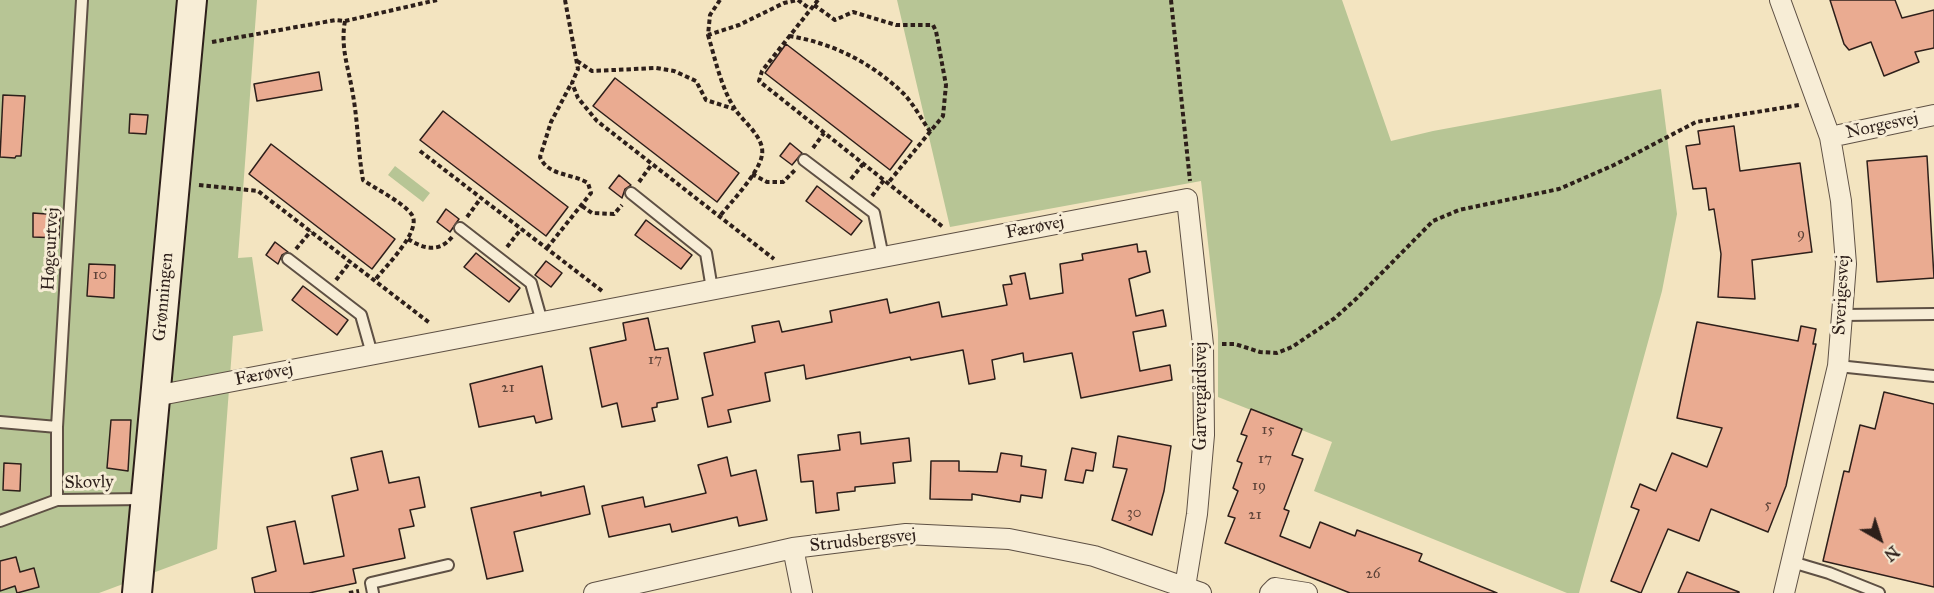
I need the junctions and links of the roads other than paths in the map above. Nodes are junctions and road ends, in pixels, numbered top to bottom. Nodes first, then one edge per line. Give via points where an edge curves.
1 (82, 0) edge
2 (192, 0) edge
3 (1780, 0) edge
4 (1934, 114) edge
5 (1830, 137) junction
6 (804, 160) road end
7 (631, 193) road end
8 (1187, 199) joint
9 (460, 228) dead end
10 (883, 257) junction
11 (288, 259) road end
12 (712, 289) junction
13 (1934, 314) edge
14 (1842, 315) junction
15 (542, 322) junction
16 (372, 354) junction
17 (1838, 366) junction
18 (1934, 376) edge
19 (155, 396) junction
20 (0, 423) edge
21 (57, 427) junction
22 (145, 499) junction
23 (57, 500) junction
24 (0, 521) edge
25 (793, 548) junction
26 (1792, 562) junction
27 (448, 565) dead end
28 (1190, 591) edge
29 (137, 593) edge
30 (373, 593) edge
31 (594, 593) edge
32 (802, 593) edge
33 (1270, 593) edge
34 (1307, 593) edge
35 (1784, 593) edge
36 (1879, 593) edge

1 - 21 lane, Høgeurtvej
2 - 19 main road, Grønningen
3 - 5 street, Sverigesvej
4 - 5 street, Norgesvej
5 - 14 street, Sverigesvej via 1841,201 1845,264
6 - 10 lane via 874,213
7 - 12 lane via 706,253
8 - 10 street, Færøvej
8 - 28 street, Garvergårdsvej via 1203,345 1204,435
9 - 15 lane via 531,283
10 - 12 street, Færøvej
11 - 16 lane via 361,315
12 - 15 street, Færøvej
13 - 14 lane
14 - 17 street, Sverigesvej
15 - 16 street, Færøvej
16 - 19 street, Færøvej
17 - 18 lane
17 - 26 street, Sverigesvej
19 - 22 main road, Grønningen
20 - 21 lane
21 - 23 lane, Høgeurtvej
22 - 23 lane, Skovly
22 - 29 main road, Grønningen
23 - 24 lane, Skovly
25 - 28 street, Strudsbergsvej via 906,534 1009,539 1094,555
25 - 31 street, Strudsbergsvej
25 - 32 street
26 - 35 street, Sverigesvej
26 - 36 lane
27 - 30 lane via 370,583
33 - 34 street via 1275,588

